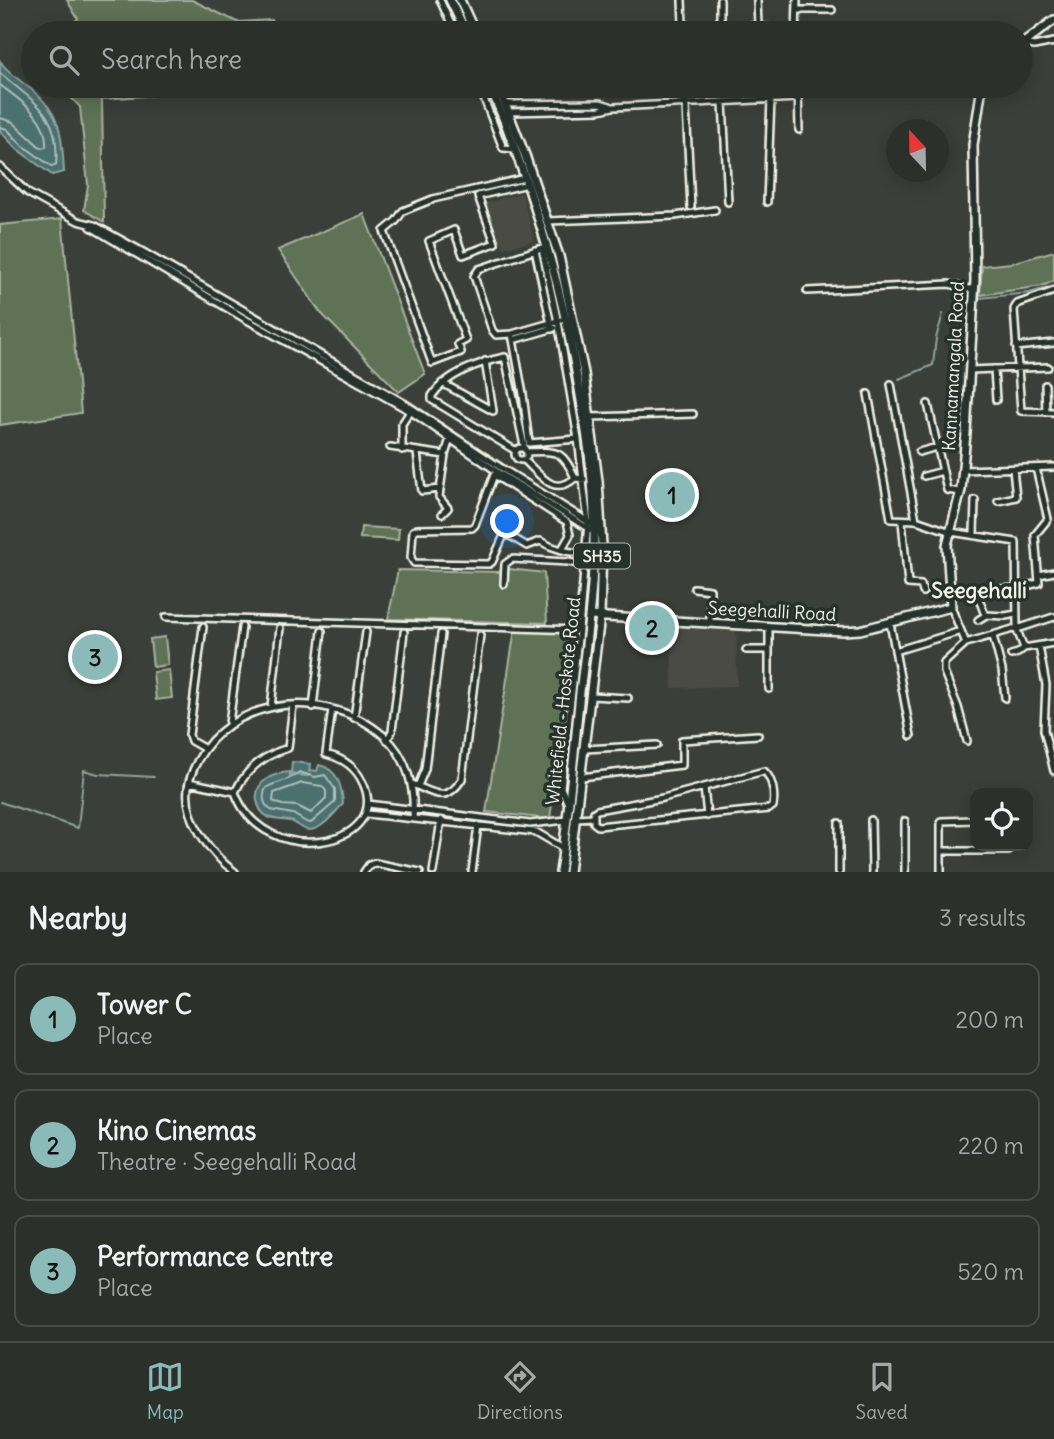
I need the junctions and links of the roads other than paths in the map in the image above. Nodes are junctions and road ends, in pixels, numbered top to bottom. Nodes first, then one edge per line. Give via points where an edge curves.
1 (440, 0) edge
2 (450, 0) edge
3 (460, 0) edge
4 (682, 0) edge
5 (720, 0) edge
6 (757, 0) edge
7 (797, 0) edge
8 (798, 10) junction
9 (832, 10) dead end
10 (1054, 20) edge
11 (450, 21) edge
12 (461, 21) edge
13 (470, 21) edge
14 (683, 21) edge
15 (720, 21) edge
16 (758, 21) edge
17 (797, 21) edge
18 (1033, 36) edge
19 (1054, 42) edge
20 (1033, 46) edge
21 (484, 98) edge
22 (495, 98) edge
23 (503, 98) edge
24 (685, 98) edge
25 (798, 98) joint
26 (980, 98) edge
27 (771, 99) junction
28 (723, 102) junction
29 (685, 104) junction
30 (507, 108) junction
31 (799, 130) dead end
32 (516, 149) junction
33 (0, 167) edge
34 (527, 181) junction
35 (728, 202) dead end
36 (767, 202) dead end
37 (691, 207) dead end
38 (715, 209) dead end
39 (548, 221) junction
40 (541, 248) junction
41 (974, 290) junction
42 (807, 291) dead end
43 (1053, 291) edge
44 (1054, 301) edge
45 (563, 323) junction
46 (551, 326) junction
47 (512, 337) junction
48 (1054, 343) edge
49 (1016, 347) junction
50 (485, 361) junction
51 (1048, 367) dead end
52 (1017, 368) junction
53 (994, 369) junction
54 (970, 370) junction
55 (442, 383) junction
56 (891, 384) dead end
57 (1045, 385) dead end
58 (868, 394) dead end
59 (996, 400) dead end
60 (928, 404) dead end
61 (412, 410) junction
62 (1046, 412) junction
63 (1054, 412) edge
64 (694, 414) dead end
65 (590, 417) junction
66 (450, 436) junction
67 (578, 439) junction
68 (390, 447) dead end
69 (937, 447) junction
70 (402, 450) junction
71 (526, 451) junction
72 (919, 452) dead end
73 (417, 453) junction
74 (515, 453) junction
75 (445, 456) junction
76 (523, 460) junction
77 (508, 466) junction
78 (1054, 467) edge
79 (1036, 468) junction
80 (1013, 469) junction
81 (963, 470) junction
82 (943, 471) junction
83 (496, 473) junction
84 (514, 476) junction
85 (924, 476) dead end
86 (575, 478) junction
87 (584, 479) junction
88 (440, 489) junction
89 (960, 492) junction
90 (920, 494) dead end
91 (912, 496) junction
92 (975, 500) dead end
93 (998, 501) dead end
94 (442, 514) dead end
95 (916, 520) junction
96 (902, 521) junction
97 (594, 528) junction
98 (951, 532) junction
99 (974, 534) junction
100 (562, 548) junction
101 (584, 552) junction
102 (584, 565) junction
103 (1054, 572) edge
104 (1039, 575) junction
105 (504, 584) dead end
106 (1017, 587) junction
107 (694, 588) dead end
108 (976, 590) junction
109 (923, 592) dead end
110 (950, 592) junction
111 (951, 607) junction
112 (1016, 614) junction
113 (985, 615) junction
114 (600, 616) junction
115 (166, 617) dead end
116 (589, 617) junction
117 (1054, 617) edge
118 (978, 621) dead end
119 (710, 623) junction
120 (890, 623) junction
121 (769, 626) junction
122 (203, 627) dead end
123 (242, 627) dead end
124 (280, 628) dead end
125 (1017, 629) junction
126 (579, 630) junction
127 (322, 631) dead end
128 (961, 631) junction
129 (366, 632) dead end
130 (404, 632) dead end
131 (441, 634) dead end
132 (480, 635) dead end
133 (993, 636) junction
134 (966, 643) junction
135 (1054, 643) edge
136 (1039, 646) junction
137 (1024, 648) junction
138 (746, 650) dead end
139 (769, 650) junction
140 (895, 651) junction
141 (1011, 655) dead end
142 (769, 689) dead end
143 (591, 696) junction
144 (628, 698) dead end
145 (1005, 698) dead end
146 (293, 705) junction
147 (271, 707) junction
148 (313, 707) junction
149 (332, 709) junction
150 (354, 718) junction
151 (229, 723) junction
152 (758, 734) dead end
153 (911, 736) dead end
154 (387, 740) junction
155 (967, 741) dead end
156 (657, 746) dead end
157 (1051, 746) edge
158 (205, 749) junction
159 (584, 749) junction
160 (1054, 771) edge
161 (581, 777) junction
162 (189, 782) junction
163 (415, 785) junction
164 (704, 787) junction
165 (235, 792) junction
166 (368, 804) junction
167 (568, 804) junction
168 (414, 809) junction
169 (442, 813) junction
170 (367, 814) junction
171 (707, 816) junction
172 (593, 817) junction
173 (478, 818) junction
174 (576, 818) junction
175 (413, 819) junction
176 (566, 820) junction
177 (871, 820) dead end
178 (970, 820) edge
179 (905, 821) dead end
180 (441, 823) junction
181 (839, 823) dead end
182 (477, 827) junction
183 (563, 848) junction
184 (941, 851) junction
185 (970, 851) edge
186 (235, 872) edge
187 (364, 872) edge
188 (420, 872) edge
189 (433, 872) edge
190 (472, 872) edge
191 (560, 872) edge
192 (569, 872) edge
193 (839, 872) edge
194 (872, 872) edge
195 (905, 872) edge
196 (941, 872) edge

1 - 11 street
2 - 12 main road
3 - 13 main road
4 - 14 street
5 - 15 street
6 - 16 street
7 - 8 street
8 - 9 street
8 - 17 street
10 - 18 main road
19 - 20 street
21 - 32 street via 503,148
22 - 32 main road, Whitefield - Hoskote Road / SH35
23 - 30 main road, Whitefield - Hoskote Road / SH35
24 - 29 street
25 - 27 street
25 - 31 street
26 - 41 main road, Kannamangala Road via 973,145
27 - 28 street
27 - 36 street
28 - 29 street
28 - 35 street
29 - 30 street
29 - 37 street
30 - 39 main road, Whitefield - Hoskote Road / SH35
32 - 34 main road, Whitefield - Hoskote Road / SH35
33 - 61 street via 28,193
34 - 34 street via 433,199 403,211 384,231 432,363 461,352 458,344 466,340 429,241 454,230 463,255 495,243 478,196
34 - 40 main road, Whitefield - Hoskote Road / SH35
38 - 39 street via 676,216
39 - 65 main road, Whitefield - Hoskote Road / SH35 via 569,295
40 - 45 main road, Whitefield - Hoskote Road / SH35
40 - 46 street
40 - 47 street via 474,273 492,330
41 - 42 street via 949,284
41 - 54 main road, Kannamangala Road
43 - 44 street
43 - 49 street via 1015,306
45 - 46 street
45 - 67 street
45 - 97 main road, Whitefield - Hoskote Road / SH35 via 584,421
46 - 47 street
47 - 67 street via 529,443
48 - 49 street
49 - 52 street
50 - 55 street
50 - 55 street via 493,411
50 - 71 street via 505,357
51 - 52 street
52 - 53 street
52 - 62 street via 1021,411
53 - 54 street
53 - 59 street
54 - 81 main road, Kannamangala Road
55 - 74 street via 432,400
56 - 91 street
57 - 62 street
58 - 96 street via 891,519
60 - 69 street
61 - 66 street
61 - 70 street via 402,424
62 - 63 street
64 - 65 street
65 - 97 main road, Whitefield - Hoskote Road / SH35
66 - 75 street
66 - 77 street
66 - 83 street
67 - 87 street
68 - 70 street
69 - 72 street
69 - 82 street
70 - 73 street
71 - 74 street
71 - 76 street
71 - 86 street via 562,455
73 - 75 street
73 - 88 street via 422,491
74 - 76 street
74 - 77 street
75 - 88 street
76 - 84 street
76 - 86 street via 554,486 564,486
77 - 84 street
78 - 79 street
79 - 80 street
79 - 104 street via 1048,519 1035,535
80 - 81 street
80 - 93 street via 1016,497
81 - 89 main road, Kannamangala Road
82 - 85 street
82 - 89 street via 947,490
83 - 97 street
83 - 100 street via 567,522 570,535
83 - 100 street via 475,525 413,531 412,561 489,564 505,533 527,546 540,541
84 - 97 street
86 - 87 street
87 - 97 street
88 - 94 street via 448,508
89 - 98 main road, Kannamangala Road
90 - 91 street
91 - 95 street
92 - 99 street
95 - 96 street
95 - 98 street
96 - 109 street via 908,584 921,585
97 - 101 street
97 - 114 main road, Whitefield - Hoskote Road / SH35
97 - 116 main road, Whitefield - Hoskote Road / SH35
98 - 99 street
98 - 110 main road, Kannamangala Road via 947,545
99 - 106 street via 1016,542
100 - 101 street
101 - 102 street
102 - 105 street via 512,559 505,564
102 - 126 street
103 - 104 street
104 - 106 street via 1037,584
106 - 108 street
106 - 112 street
107 - 119 street via 710,590
108 - 110 street
108 - 113 street
110 - 111 main road, Kannamangala Road
111 - 120 main road, Seegehalli Road
111 - 128 street, Kannamangala Road
112 - 113 street
112 - 125 street
113 - 118 street
114 - 116 main road, Seegehalli Road
114 - 119 main road, Seegehalli Road
114 - 143 main road, Whitefield - Hoskote Road / SH35
115 - 126 street
116 - 167 main road, Whitefield - Hoskote Road / SH35
117 - 125 street
119 - 121 main road, Seegehalli Road
120 - 121 main road, Seegehalli Road via 843,631
120 - 140 street
121 - 139 street
122 - 158 street via 189,735
123 - 151 street
124 - 147 street
125 - 133 street
125 - 137 street
126 - 167 street via 561,788
127 - 148 street
128 - 134 street, Kannamangala Road
128 - 140 street
129 - 150 street
130 - 154 street via 392,731
131 - 163 street via 425,769
132 - 163 street via 462,779 454,793 447,795
133 - 134 street
133 - 145 street
134 - 155 street via 943,667
135 - 136 street
136 - 137 street
136 - 157 street via 1046,685 1044,730
137 - 141 street
138 - 139 street
139 - 142 street
140 - 153 street
143 - 144 street
143 - 159 main road, Whitefield - Hoskote Road / SH35
146 - 147 street
146 - 148 street
146 - 165 street via 288,748 253,766
147 - 151 street
148 - 149 street
149 - 150 street
149 - 166 street via 326,754 354,769 365,786
150 - 154 street
151 - 158 street
152 - 161 street via 682,740 682,765
154 - 163 street
156 - 159 street
157 - 160 street
158 - 162 street
159 - 161 main road, Whitefield - Hoskote Road / SH35
161 - 174 main road, Whitefield - Hoskote Road / SH35
162 - 165 street
162 - 186 street via 187,792 198,831
163 - 168 street
164 - 171 street
164 - 171 street via 764,771 774,800 769,809
164 - 172 street via 597,810
165 - 170 street via 244,813 259,830 293,846 331,842 351,831
166 - 168 street
166 - 170 street
167 - 176 main road, Whitefield - Hoskote Road / SH35
168 - 169 street
168 - 175 street
169 - 173 street
169 - 180 street
170 - 175 street
171 - 172 street via 598,826
172 - 174 street
173 - 176 street via 530,824
173 - 182 street
174 - 192 main road, Whitefield - Hoskote Road / SH35
175 - 180 street
176 - 183 main road, Whitefield - Hoskote Road / SH35
177 - 194 street
178 - 184 street via 942,820
179 - 195 street
180 - 182 street
180 - 189 street
181 - 193 street
182 - 183 street via 537,832
182 - 190 street
183 - 191 main road, Whitefield - Hoskote Road / SH35
184 - 185 street
184 - 196 street
187 - 188 street via 375,863

